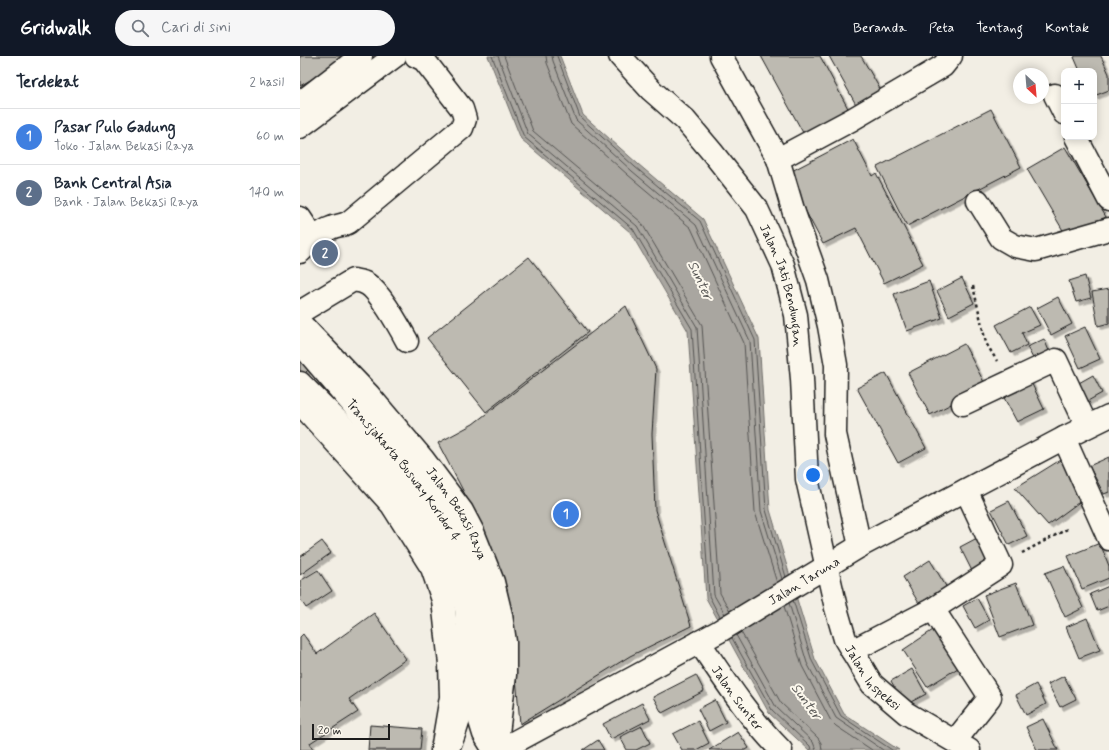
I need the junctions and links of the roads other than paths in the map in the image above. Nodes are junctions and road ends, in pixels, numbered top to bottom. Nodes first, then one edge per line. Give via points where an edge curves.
1 (361, 56) edge
2 (395, 56) edge
3 (416, 56) edge
4 (620, 56) edge
5 (721, 56) edge
6 (951, 56) edge
7 (300, 103) edge
8 (300, 127) edge
9 (1078, 140) edge
10 (778, 159) junction
11 (1109, 200) edge
12 (978, 201) dead end
13 (300, 218) edge
14 (1109, 229) edge
15 (307, 245) edge
16 (300, 312) edge
17 (300, 323) edge
18 (407, 341) dead end
19 (300, 343) edge
20 (300, 383) edge
21 (300, 403) edge
22 (963, 404) dead end
23 (1109, 416) edge
24 (1087, 426) junction
25 (1064, 438) junction
26 (966, 490) junction
27 (1109, 540) edge
28 (860, 546) junction
29 (818, 571) junction
30 (933, 609) junction
31 (699, 642) junction
32 (852, 651) junction
33 (962, 746) edge
34 (442, 750) edge
35 (447, 750) edge
36 (495, 750) edge
37 (500, 750) edge
38 (781, 750) edge

1 - 7 street
2 - 8 street
3 - 15 street via 424,60 462,108 465,119 462,128 349,222 330,228
4 - 29 street, Jalan Jati Bendungan via 651,90 685,120 757,209 783,264 796,315 807,479
5 - 10 street
6 - 10 street via 944,66
9 - 11 street
10 - 28 street via 818,280 829,326 836,365 835,434
12 - 14 street via 1001,238 1015,246 1036,250
13 - 15 street
16 - 18 street via 353,280 367,283 378,294
17 - 36 street, Jalan Bekasi Raya via 369,395 423,459 462,511 473,532 493,582 505,642 505,675
19 - 36 street, Transjakarta Busway Koridor 4 via 410,471 458,539 474,571 484,616 487,650 480,721 484,734
20 - 35 street, Transjakarta Busway Koridor 4 via 396,482 426,522 450,564 465,604 469,649 463,706
21 - 34 street via 392,505 432,568 443,600 450,664 451,697
22 - 24 street via 1056,360
23 - 24 street, Jalan Taruna
24 - 25 street, Jalan Taruna
25 - 26 street, Jalan Taruna
25 - 27 street
26 - 28 street, Jalan Taruna
26 - 30 street via 1001,565
28 - 29 street, Jalan Taruna
29 - 31 street, Jalan Taruna
29 - 32 street, Jalan Inspeksi
30 - 32 street
30 - 33 street via 990,697
31 - 37 street, Jalan Taruna
31 - 38 street, Jalan Sunter via 732,692 764,733
32 - 33 street, Jalan Inspeksi via 872,684 906,713

